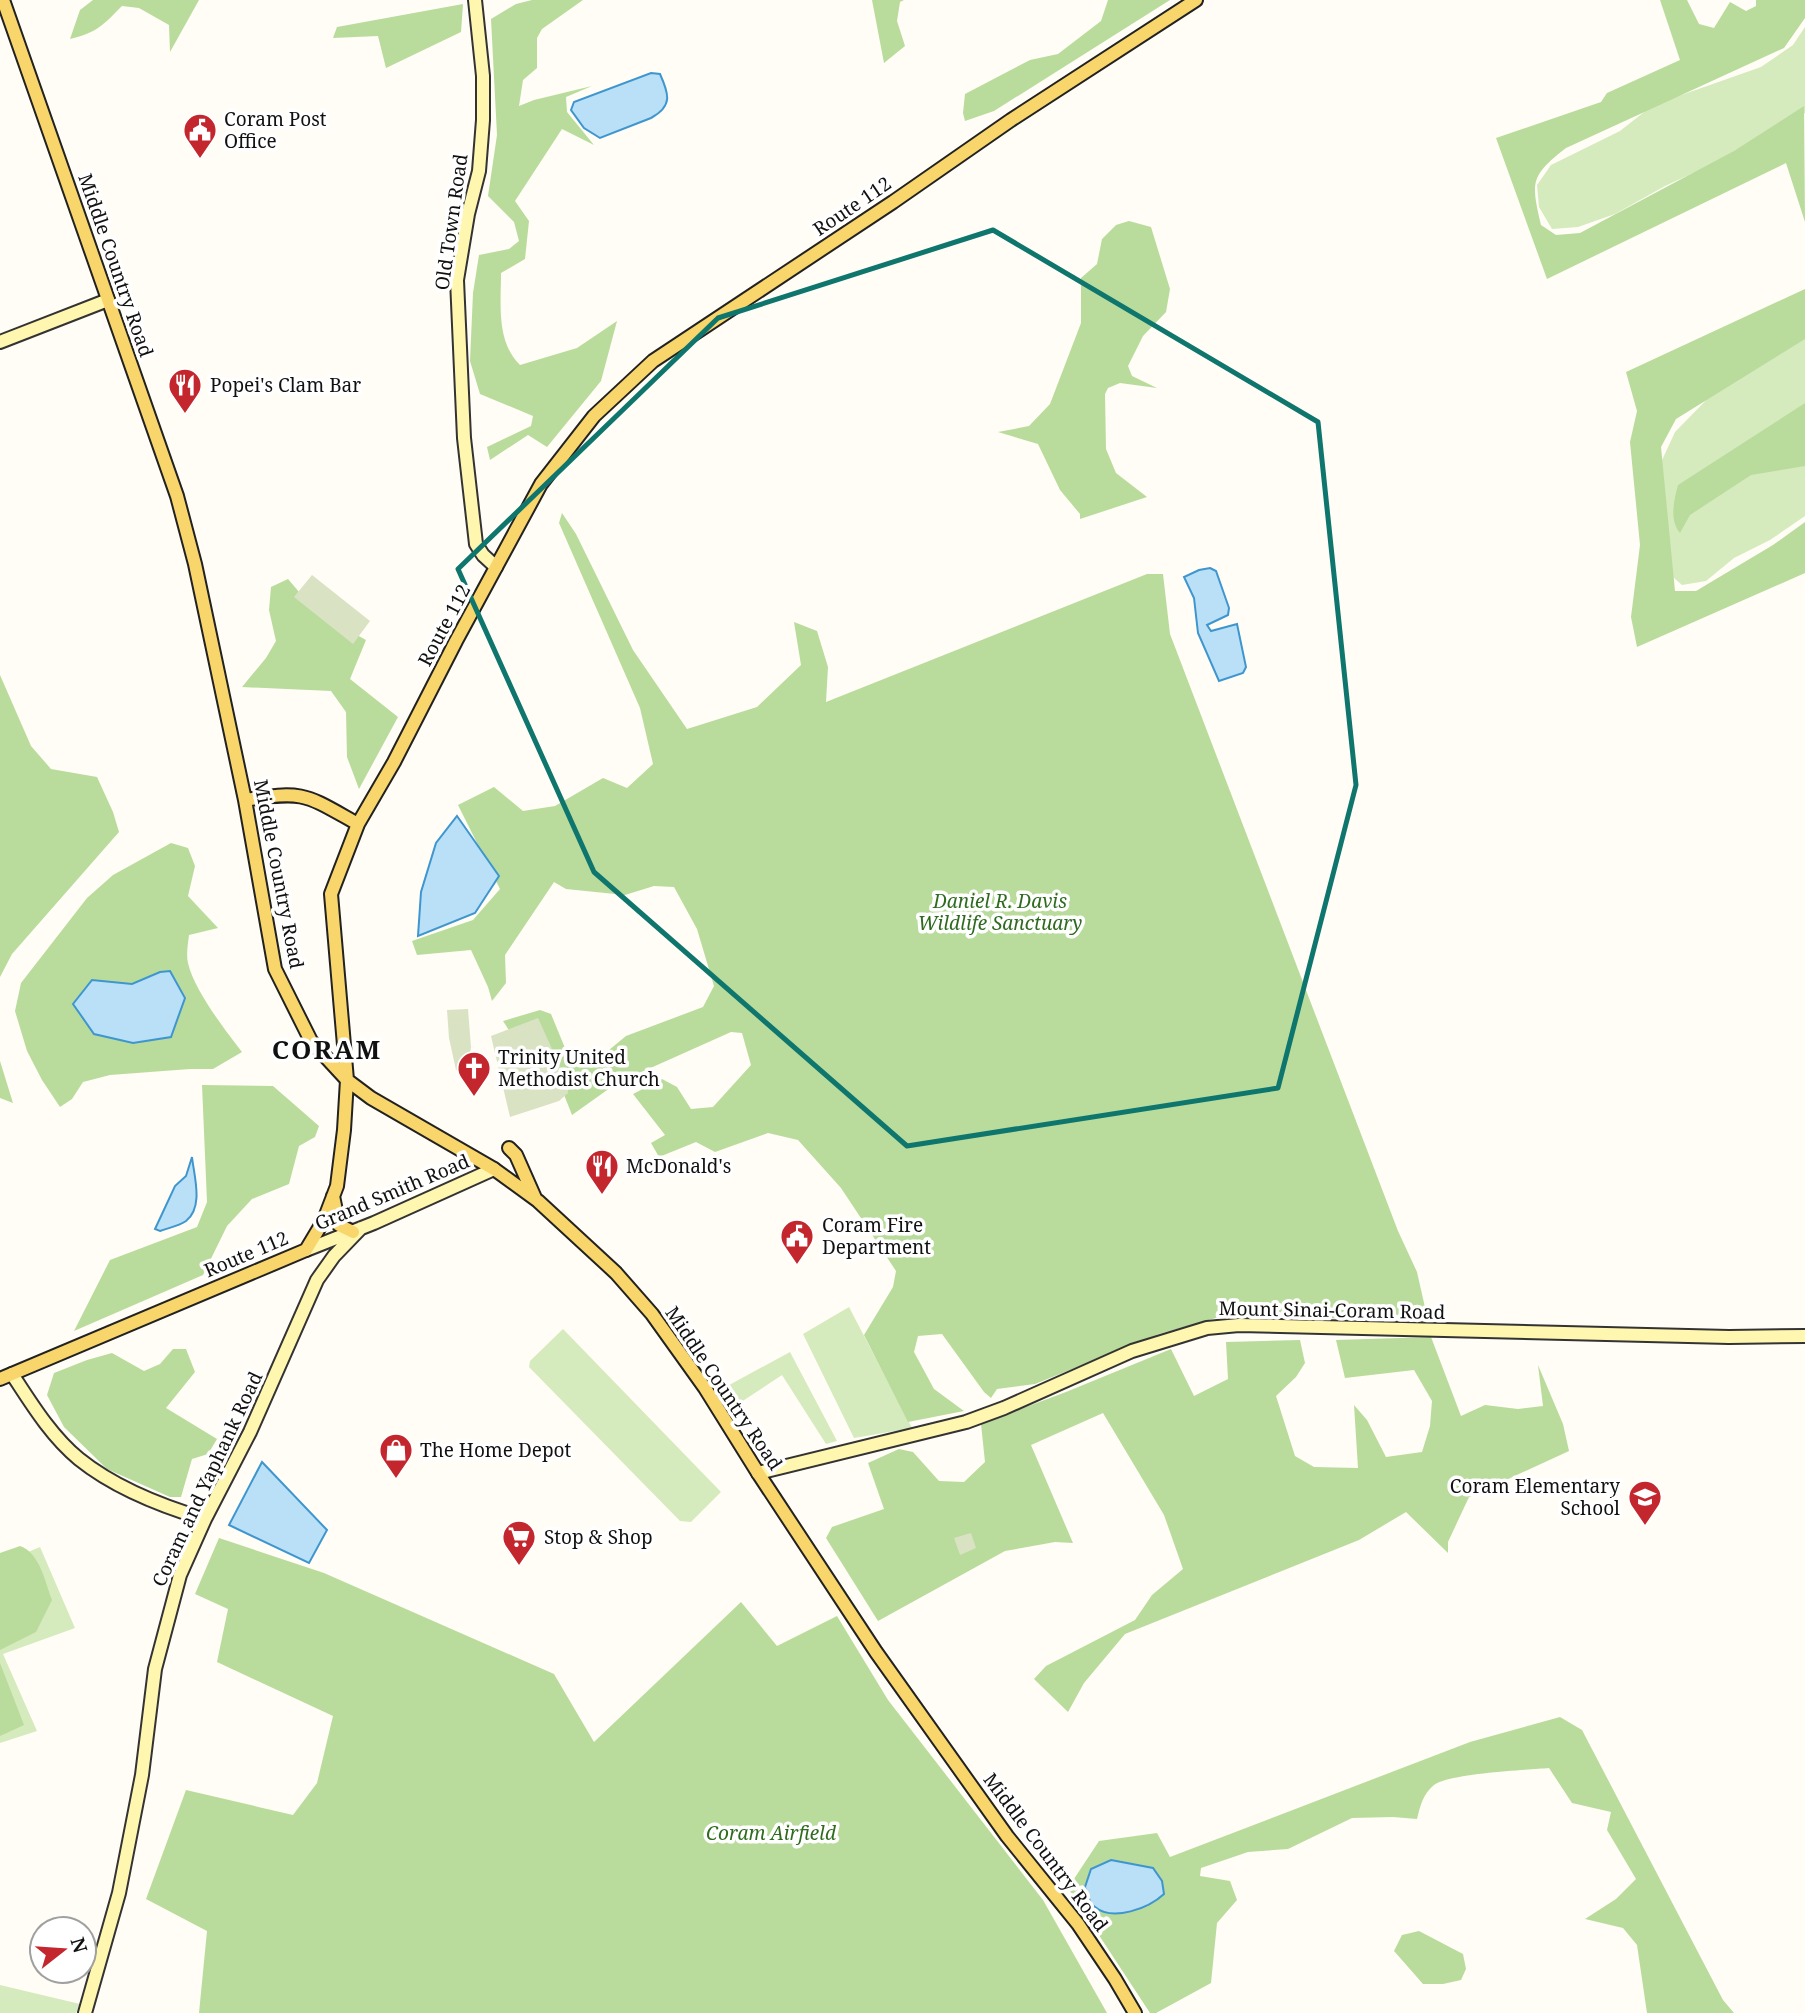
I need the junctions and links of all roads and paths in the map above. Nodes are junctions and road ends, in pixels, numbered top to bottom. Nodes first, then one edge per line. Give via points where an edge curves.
1 (3, 0) edge
2 (475, 0) edge
3 (1196, 0) edge
4 (108, 300) junction
5 (0, 342) edge
6 (496, 567) junction
7 (245, 800) junction
8 (358, 824) junction
9 (347, 1080) junction
10 (509, 1148) dead end
11 (494, 1169) junction
12 (333, 1196) junction
13 (535, 1198) junction
14 (357, 1230) junction
15 (306, 1250) junction
16 (1805, 1336) edge
17 (6, 1376) edge
18 (758, 1473) junction
19 (205, 1519) junction
20 (85, 2013) edge
21 (1135, 2013) edge

1 - 4 main road, Middle Country Road
2 - 6 main road, Old Town Road via 483,76 480,171 457,280 464,438 476,544
3 - 6 main road, Route 112 via 653,360 594,416 541,484
4 - 5 main road
4 - 7 main road, Middle Country Road via 177,496
6 - 8 main road, Route 112
7 - 8 main road via 302,795
7 - 9 main road, Middle Country Road via 275,969 311,1041
8 - 9 main road, Route 112 via 331,894
9 - 11 main road, Middle Country Road
9 - 12 main road, Route 112
10 - 13 main road
11 - 13 main road, Middle Country Road
11 - 14 main road, Grand Smith Road
12 - 14 main road via 340,1226
12 - 15 main road, Route 112
13 - 18 main road, Middle Country Road via 589,1246 654,1317
14 - 15 main road, Grand Smith Road
14 - 19 main road, Coram and Yaphank Road via 317,1280 276,1377
15 - 17 main road, Route 112
16 - 18 main road, Mount Sinai-Coram Road via 1207,1328 1132,1351 966,1422
17 - 19 main road via 78,1458 122,1487
18 - 21 main road, Middle Country Road via 935,1738 1078,1924
19 - 20 main road, Coram and Yaphank Road via 180,1575 155,1669 133,1825

